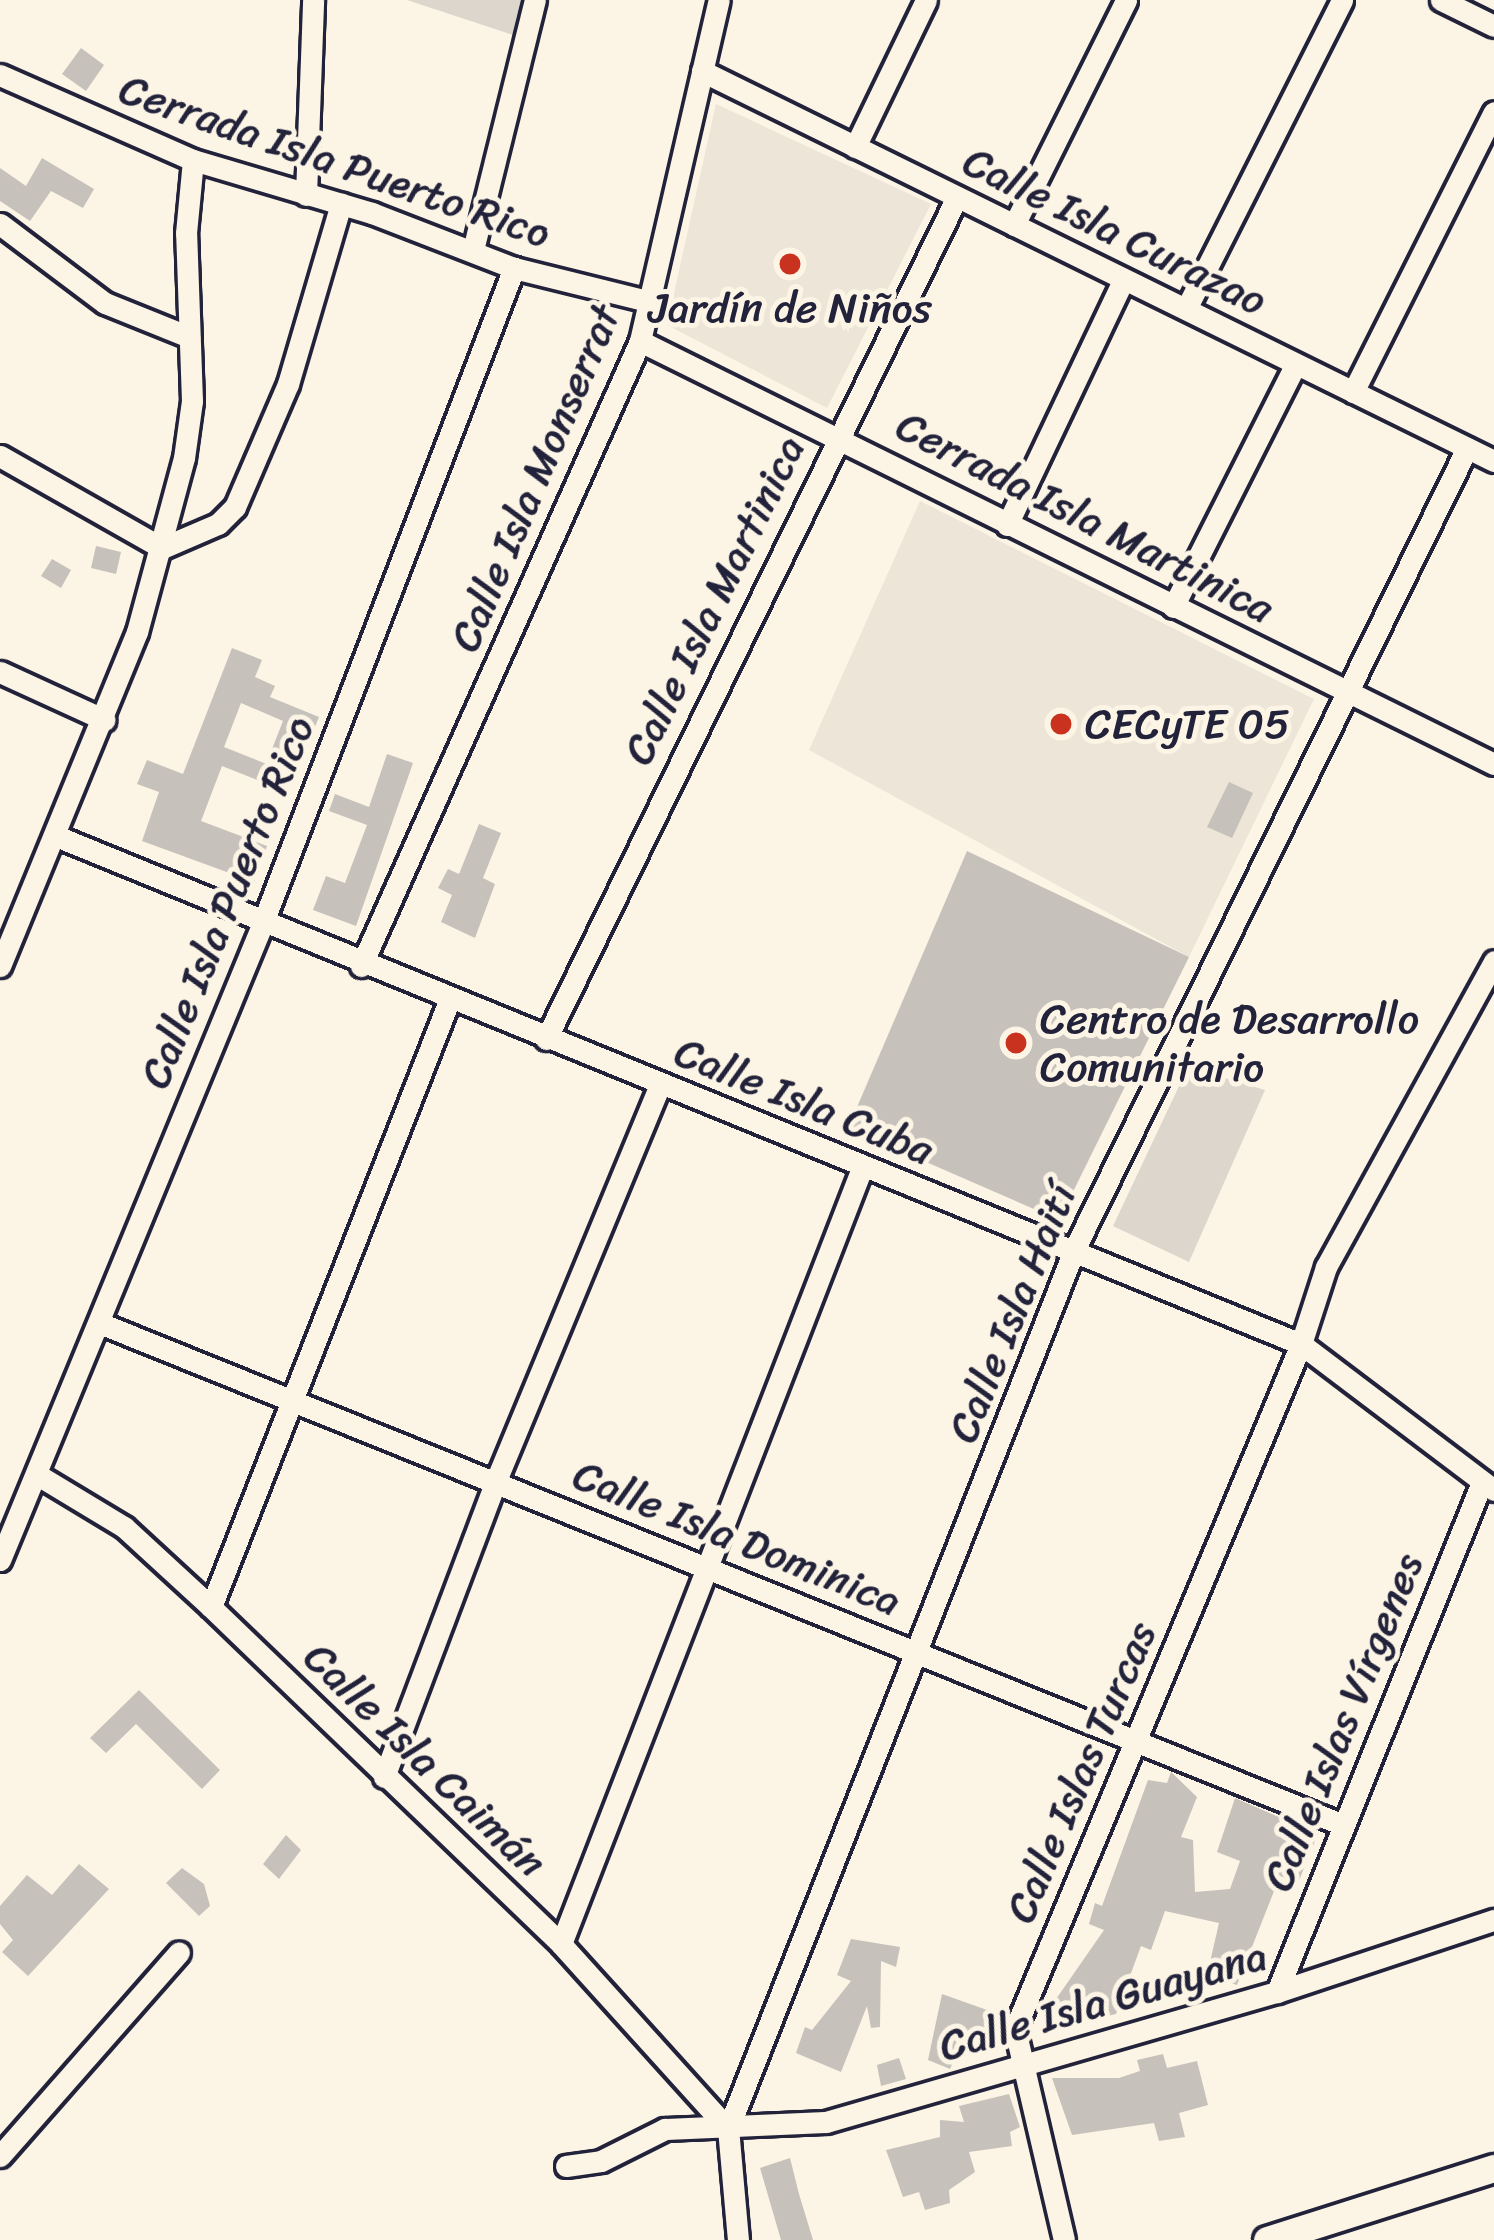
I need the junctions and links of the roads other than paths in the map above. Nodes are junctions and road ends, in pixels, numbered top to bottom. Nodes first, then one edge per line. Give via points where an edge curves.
1 (313, 0) edge
2 (535, 0) edge
3 (719, 0) edge
4 (926, 0) edge
5 (1126, 0) edge
6 (1342, 0) edge
7 (1441, 0) edge
8 (1494, 26) edge
9 (702, 71) junction
10 (0, 75) edge
11 (1494, 112) edge
12 (855, 146) junction
13 (193, 160) junction
14 (306, 195) junction
15 (957, 197) junction
16 (340, 204) junction
17 (0, 224) edge
18 (1014, 225) junction
19 (473, 250) junction
20 (514, 268) junction
21 (1124, 279) junction
22 (651, 302) junction
23 (1186, 309) junction
24 (190, 337) junction
25 (640, 341) junction
26 (1296, 364) junction
27 (1353, 392) junction
28 (837, 435) junction
29 (1467, 448) junction
30 (0, 456) edge
31 (1494, 461) edge
32 (1007, 525) junction
33 (162, 548) junction
34 (1173, 607) junction
35 (0, 672) edge
36 (1343, 688) junction
37 (105, 720) junction
38 (1494, 764) edge
39 (56, 836) junction
40 (0, 895) edge
41 (22, 908) junction
42 (262, 926) junction
43 (1494, 961) edge
44 (0, 966) edge
45 (361, 966) junction
46 (449, 1001) junction
47 (546, 1039) junction
48 (660, 1085) junction
49 (862, 1168) junction
50 (1074, 1250) junction
51 (102, 1324) junction
52 (1301, 1344) junction
53 (292, 1400) junction
54 (40, 1477) junction
55 (495, 1483) junction
56 (1488, 1486) edge
57 (0, 1559) edge
58 (706, 1568) junction
59 (211, 1607) junction
60 (921, 1655) junction
61 (1137, 1742) junction
62 (384, 1777) junction
63 (1342, 1825) junction
64 (1494, 1919) edge
65 (561, 1944) junction
66 (179, 1952) dead end
67 (1277, 1992) junction
68 (1019, 2066) junction
69 (728, 2129) junction
70 (0, 2156) edge
71 (566, 2166) dead end
72 (1494, 2168) edge
73 (738, 2240) edge
74 (1064, 2240) edge
75 (1267, 2240) edge

1 - 14 street
2 - 19 street
3 - 9 street, Calle Isla Monserrat
4 - 12 street
5 - 18 street
6 - 23 street
7 - 8 street
9 - 12 street, Calle Isla Curazao
9 - 22 street, Calle Isla Monserrat
10 - 13 street, Cerrada Isla Puerto Rico
11 - 27 street
12 - 15 street, Calle Isla Curazao
13 - 14 street, Cerrada Isla Puerto Rico
13 - 24 street
14 - 16 street, Cerrada Isla Puerto Rico
15 - 18 street, Calle Isla Curazao
15 - 28 street, Calle Isla Martinica
16 - 19 street, Cerrada Isla Puerto Rico
16 - 33 street via 288,384 236,507 218,524
17 - 24 street via 105,304
18 - 21 street, Calle Isla Curazao
19 - 20 street, Cerrada Isla Puerto Rico
20 - 22 street, Cerrada Isla Puerto Rico
20 - 42 street, Calle Isla Puerto Rico
21 - 23 street, Calle Isla Curazao
21 - 32 street
22 - 25 street, Calle Isla Monserrat
23 - 26 street, Calle Isla Curazao
24 - 33 street via 192,401
25 - 28 street, Cerrada Isla Martinica
25 - 45 street, Calle Isla Monserrat
26 - 27 street, Calle Isla Curazao
26 - 34 street
27 - 29 street, Calle Isla Curazao
28 - 32 street, Cerrada Isla Martinica
28 - 47 street, Calle Isla Martinica
29 - 31 street, Calle Isla Curazao
29 - 36 street, Calle Isla Haití
30 - 33 street
32 - 34 street, Cerrada Isla Martinica
33 - 37 street
34 - 36 street, Cerrada Isla Martinica
35 - 37 street
36 - 38 street, Cerrada Isla Martinica
36 - 50 street, Calle Isla Haití
37 - 39 street
39 - 41 street
39 - 42 street, Calle Isla Cuba
40 - 41 street
41 - 44 street
42 - 45 street, Calle Isla Cuba
42 - 51 street, Calle Isla Puerto Rico
43 - 52 street, Calle Islas Turcas via 1362,1189
45 - 46 street, Calle Isla Cuba
46 - 47 street, Calle Isla Cuba
46 - 53 street
47 - 48 street, Calle Isla Cuba
48 - 49 street, Calle Isla Cuba
48 - 55 street
49 - 50 street, Calle Isla Cuba
49 - 58 street
50 - 52 street, Calle Isla Cuba
50 - 60 street, Calle Isla Haití
51 - 53 street, Calle Isla Dominica
51 - 54 street, Calle Isla Puerto Rico
52 - 56 street, Calle Isla Cuba
52 - 61 street, Calle Islas Turcas
53 - 55 street, Calle Isla Dominica
53 - 59 street
54 - 57 street, Calle Isla Puerto Rico
54 - 59 street, Calle Isla Caimán via 124,1527
55 - 58 street, Calle Isla Dominica
55 - 62 street
56 - 63 street, Calle Islas Vírgenes
58 - 60 street, Calle Isla Dominica
58 - 65 street
59 - 62 street, Calle Isla Caimán
60 - 61 street, Calle Isla Dominica
60 - 69 street, Calle Isla Haití
61 - 63 street, Calle Isla Dominica
61 - 68 street, Calle Islas Turcas via 1016,2029
62 - 65 street, Calle Isla Caimán
63 - 67 street, Calle Islas Vírgenes
64 - 67 street, Calle Isla Guayana
65 - 69 street, Calle Isla Caimán
66 - 70 street
67 - 68 street, Calle Isla Guayana
68 - 69 street, Calle Isla Guayana via 826,2122
68 - 74 street, Calle Islas Turcas
69 - 71 street, Calle Isla Guayana via 665,2129 601,2161
69 - 73 street, Calle Isla Haití
72 - 75 street

